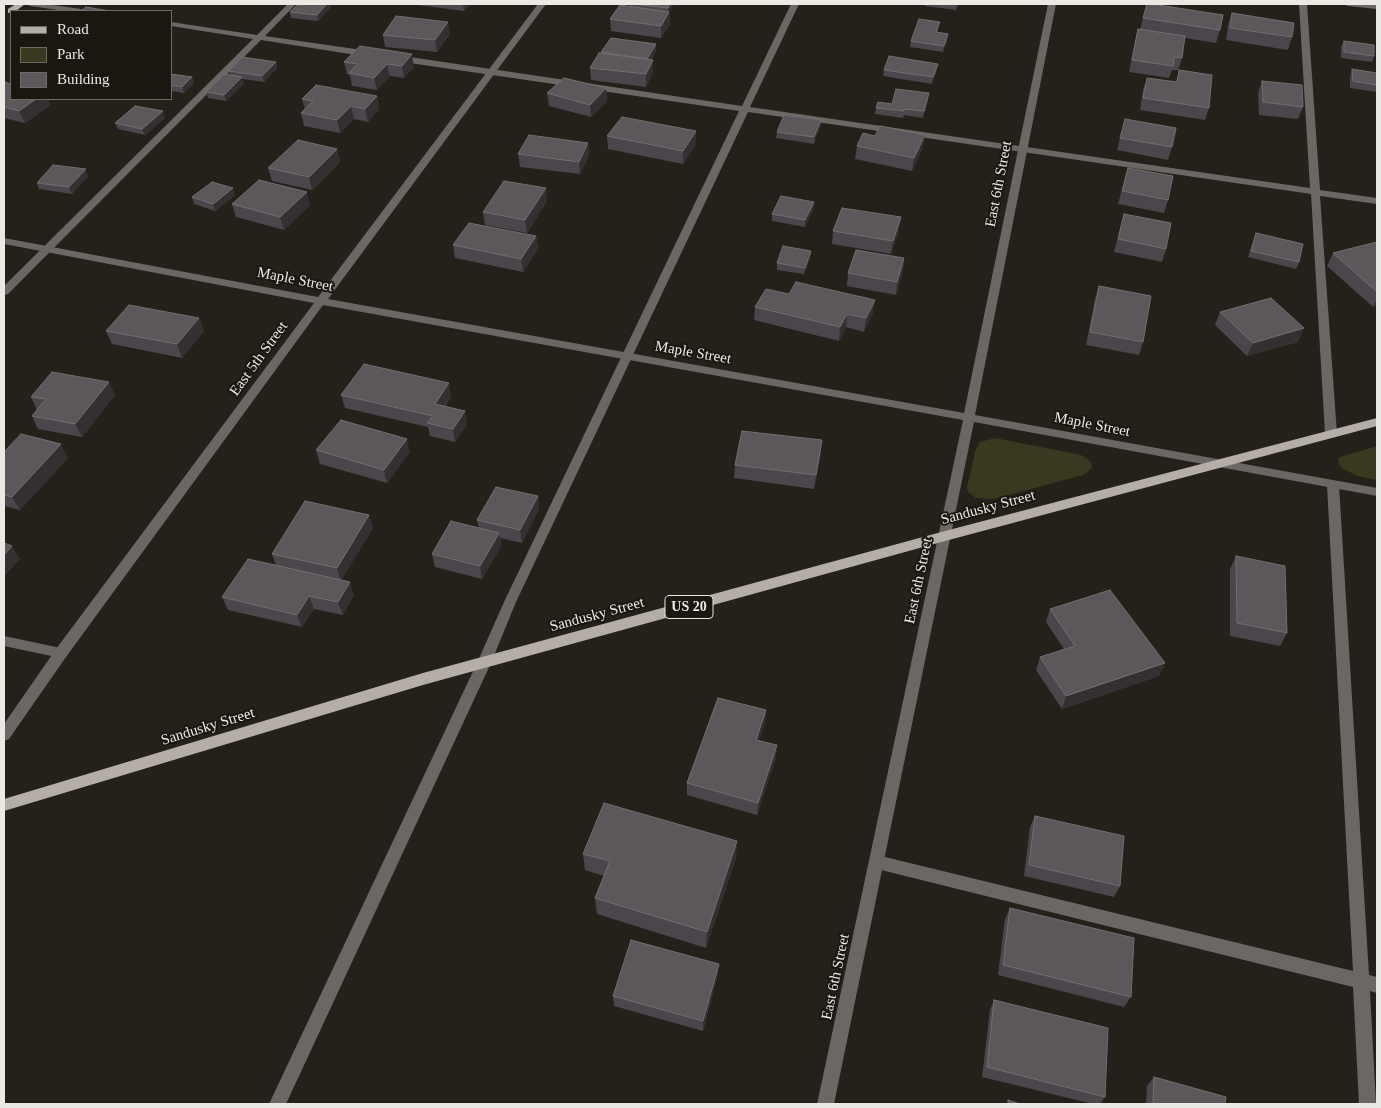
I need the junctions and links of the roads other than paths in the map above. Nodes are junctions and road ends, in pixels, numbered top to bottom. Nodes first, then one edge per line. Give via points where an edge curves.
1 (30, 4) edge
2 (292, 4) edge
3 (542, 4) edge
4 (795, 4) edge
5 (1052, 4) edge
6 (1303, 4) edge
7 (1348, 4) edge
8 (1377, 7) edge
9 (74, 10) edge
10 (172, 24) edge
11 (258, 37) junction
12 (377, 55) edge
13 (386, 56) edge
14 (490, 71) junction
15 (744, 109) junction
16 (1022, 150) junction
17 (1315, 192) junction
18 (1377, 201) edge
19 (4, 241) edge
20 (48, 249) junction
21 (4, 292) edge
22 (321, 301) junction
23 (626, 356) junction
24 (968, 418) junction
25 (1377, 422) edge
26 (1332, 434) junction
27 (1220, 464) junction
28 (1333, 485) junction
29 (1377, 492) edge
30 (945, 536) junction
31 (4, 641) edge
32 (61, 653) junction
33 (484, 662) junction
34 (4, 735) edge
35 (4, 805) edge
36 (877, 862) junction
37 (1361, 981) junction
38 (1377, 985) edge
39 (277, 1104) edge
40 (826, 1104) edge
41 (1368, 1104) edge

1 - 9 street
2 - 11 street
3 - 14 street, East 5th Street
4 - 15 street
5 - 16 street, East 6th Street
6 - 17 street
7 - 8 street
10 - 11 street
11 - 12 street
11 - 20 street
13 - 14 street
14 - 15 street
14 - 22 street, East 5th Street
15 - 16 street
15 - 23 street
16 - 17 street
16 - 24 street, East 6th Street
17 - 18 street
17 - 26 street
19 - 20 street, Maple Street
20 - 21 street
20 - 22 street, Maple Street
22 - 23 street, Maple Street
22 - 32 street, East 5th Street
23 - 24 street, Maple Street
23 - 33 street
24 - 27 street, Maple Street
24 - 30 street, East 6th Street
25 - 26 main road, Sandusky Street / US 20
26 - 27 main road, Sandusky Street / US 20
27 - 28 street, Maple Street
27 - 30 main road, Sandusky Street / US 20
28 - 29 street, Maple Street
28 - 37 street
30 - 33 main road, Sandusky Street / US 20
30 - 36 street, East 6th Street
31 - 32 street
32 - 34 street, East 5th Street
33 - 35 main road, Sandusky Street / US 20
33 - 39 street
36 - 37 street
36 - 40 street, East 6th Street
37 - 38 street
37 - 41 street

